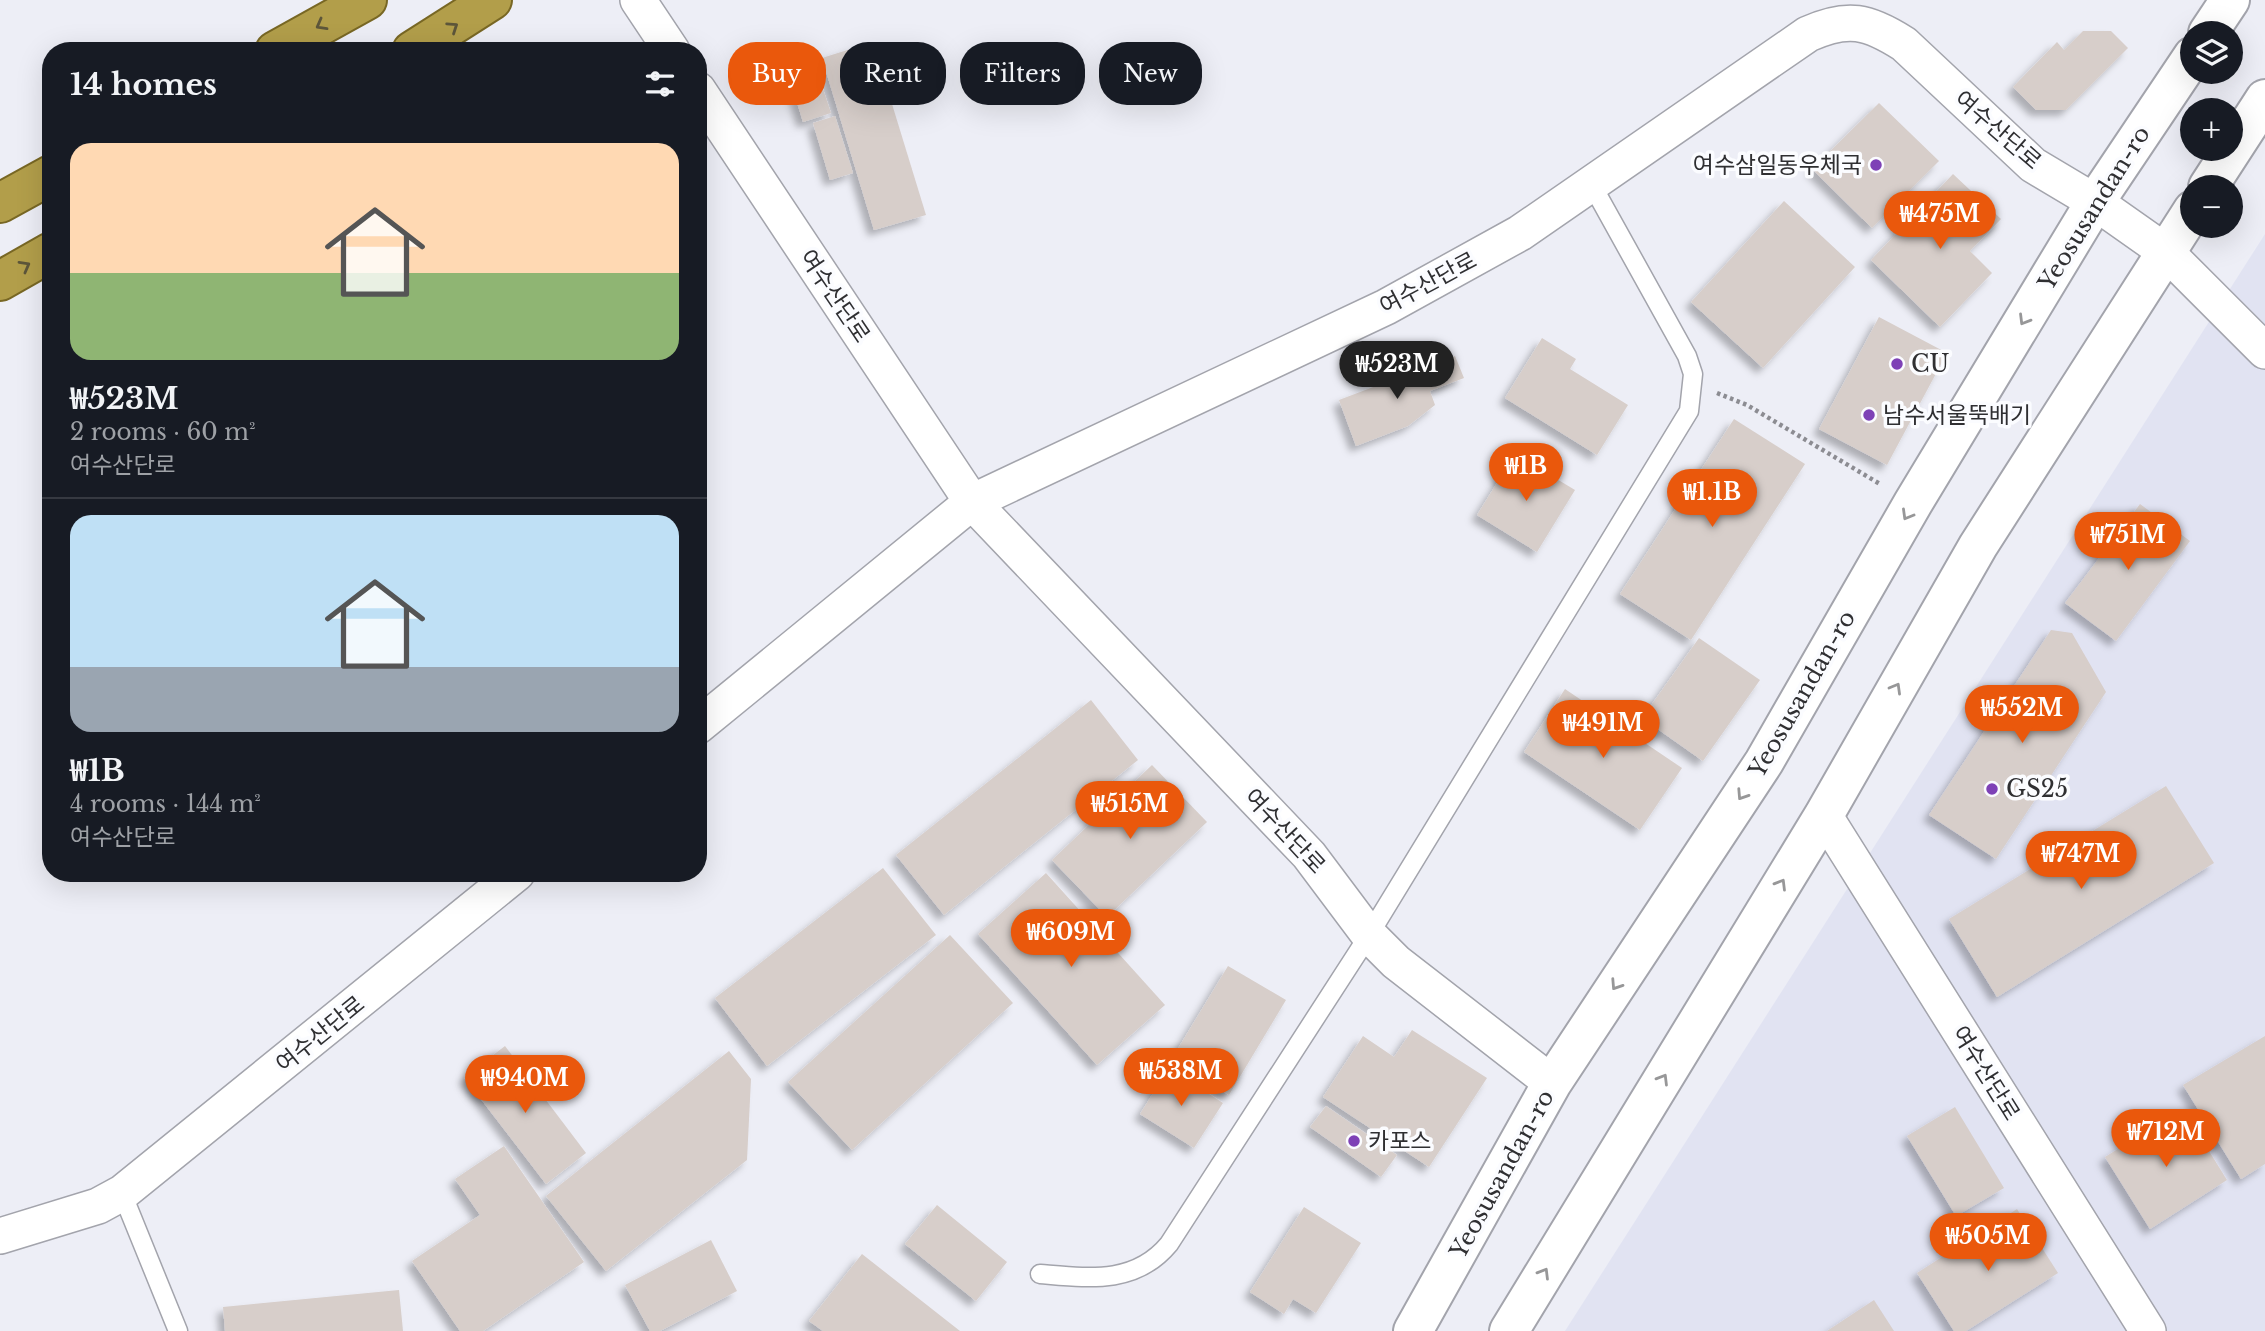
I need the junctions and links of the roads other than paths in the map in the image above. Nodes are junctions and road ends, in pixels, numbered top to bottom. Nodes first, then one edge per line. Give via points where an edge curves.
1 (367, 0) edge
2 (492, 0) edge
3 (638, 0) edge
4 (1830, 0) edge
5 (2230, 0) edge
6 (2216, 21) edge
7 (1857, 22) junction
8 (291, 42) edge
9 (426, 42) edge
10 (666, 42) edge
11 (2180, 75) edge
12 (2265, 99) edge
13 (707, 104) edge
14 (2216, 175) edge
15 (42, 180) edge
16 (1592, 185) junction
17 (2095, 202) junction
18 (0, 203) edge
19 (2180, 230) edge
20 (2166, 252) junction
21 (42, 257) edge
22 (0, 281) edge
23 (2265, 351) edge
24 (972, 502) junction
25 (707, 719) edge
26 (1824, 815) junction
27 (506, 882) edge
28 (1369, 935) junction
29 (1552, 1083) junction
30 (122, 1193) junction
31 (0, 1236) edge
32 (1040, 1274) dead end
33 (178, 1331) edge
34 (1413, 1331) edge
35 (1508, 1331) edge
36 (2148, 1331) edge

1 -> 8 highway
9 -> 2 highway
3 - 10 street
4 - 7 street, 여수산단로
5 - 6 street
7 - 16 street, 여수산단로 via 1829,24 1808,34
7 - 17 street, 여수산단로 via 1904,44 2033,165
11 - 17 street, Yeosusandan-ro
12 - 14 street
13 - 24 street, 여수산단로
15 - 18 highway
16 - 24 street, 여수산단로 via 1520,233 1386,307
16 - 28 lane via 1687,356 1693,374 1689,411
17 - 20 street, 여수산단로
17 -> 29 street, Yeosusandan-ro via 1913,503 1764,762
19 - 20 street
20 - 23 street, 여수산단로
26 -> 20 street via 1978,546
22 -> 21 highway
24 - 25 street, 여수산단로
24 - 28 street, 여수산단로 via 1309,856
35 -> 26 street
26 - 36 street, 여수산단로
27 - 30 street, 여수산단로
28 - 29 street, 여수산단로 via 1396,962
28 - 32 lane via 1158,1257 1142,1268 1109,1277
29 - 34 street, Yeosusandan-ro
30 - 31 street, 여수산단로 via 98,1206
30 - 33 lane

